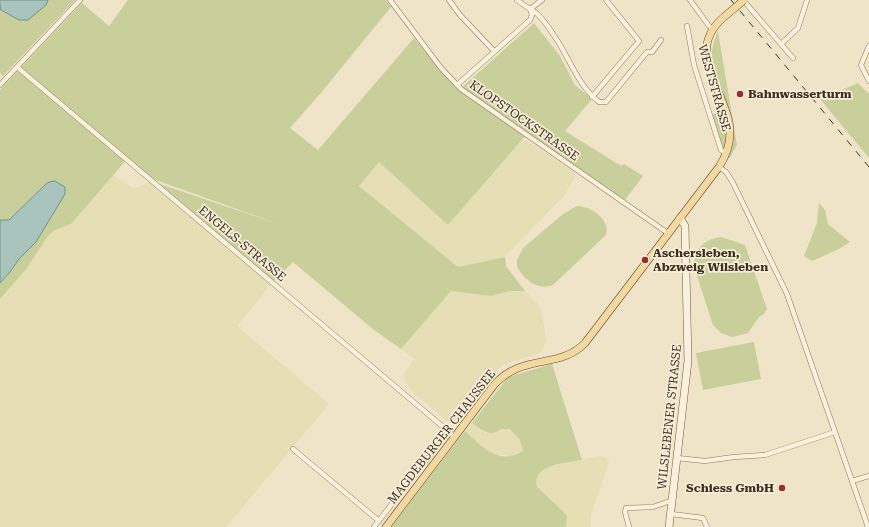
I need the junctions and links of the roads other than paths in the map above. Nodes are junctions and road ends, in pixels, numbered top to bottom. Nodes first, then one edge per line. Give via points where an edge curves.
1 (79, 0) edge
2 (390, 0) edge
3 (449, 0) edge
4 (518, 0) edge
5 (542, 0) edge
6 (606, 0) edge
7 (690, 0) edge
8 (744, 0) edge
9 (807, 0) edge
10 (530, 9) junction
11 (687, 26) dead end
12 (713, 29) junction
13 (661, 40) dead end
14 (781, 44) junction
15 (869, 46) edge
16 (494, 51) junction
17 (793, 58) dead end
18 (17, 67) junction
19 (2, 79) edge
20 (869, 81) edge
21 (0, 85) edge
22 (457, 86) junction
23 (592, 97) junction
24 (726, 153) junction
25 (719, 167) junction
26 (680, 218) junction
27 (669, 234) junction
28 (448, 432) junction
29 (835, 432) junction
30 (454, 437) junction
31 (293, 449) dead end
32 (677, 458) junction
33 (869, 476) edge
34 (852, 481) junction
35 (672, 500) junction
36 (671, 514) junction
37 (379, 521) junction
38 (374, 527) edge
39 (386, 527) edge
40 (629, 527) edge
41 (669, 527) edge
42 (707, 527) edge
43 (868, 527) edge

1 - 18 street
2 - 22 street, KLOPSTOCKSTRASSE
3 - 16 street
4 - 10 street
5 - 10 street
6 - 23 street via 639,41
7 - 12 street, WESTSTRASSE
8 - 12 main road, MAGDEBURGER CHAUSSEE, bridge
8 - 14 street
9 - 14 street via 798,28
10 - 16 street via 530,20
10 - 23 street via 553,34
11 - 24 street, WESTSTRASSE via 694,65 721,150
12 - 24 main road, MAGDEBURGER CHAUSSEE via 708,41 706,61 729,123 730,136
13 - 23 street via 652,52 647,52 606,102 599,102
14 - 17 street
15 - 20 street via 861,65
16 - 22 street
18 - 19 street
18 - 28 street, ENGELS-STRASSE
19 - 21 street
22 - 27 street, KLOPSTOCKSTRASSE
24 - 25 main road, MAGDEBURGER CHAUSSEE
25 - 26 main road, MAGDEBURGER CHAUSSEE
25 - 29 street via 726,172 787,294
26 - 27 main road, MAGDEBURGER CHAUSSEE
26 - 32 street, WILSLEBENER STRASSE via 685,226 688,349
27 - 30 main road, MAGDEBURGER CHAUSSEE via 580,348 563,357 525,365 504,374
28 - 30 street, ENGELS-STRASSE
28 - 37 street
29 - 32 street via 765,455 705,461
29 - 34 street
30 - 39 main road, MAGDEBURGER CHAUSSEE
31 - 37 street
32 - 35 street, WILSLEBENER STRASSE
33 - 34 street
34 - 43 street
35 - 36 street, WILSLEBENER STRASSE
35 - 40 street, WILSLEBENER STRASSE via 653,507 626,508
36 - 41 street, WILSLEBENER STRASSE
36 - 42 street via 703,518
37 - 38 street

